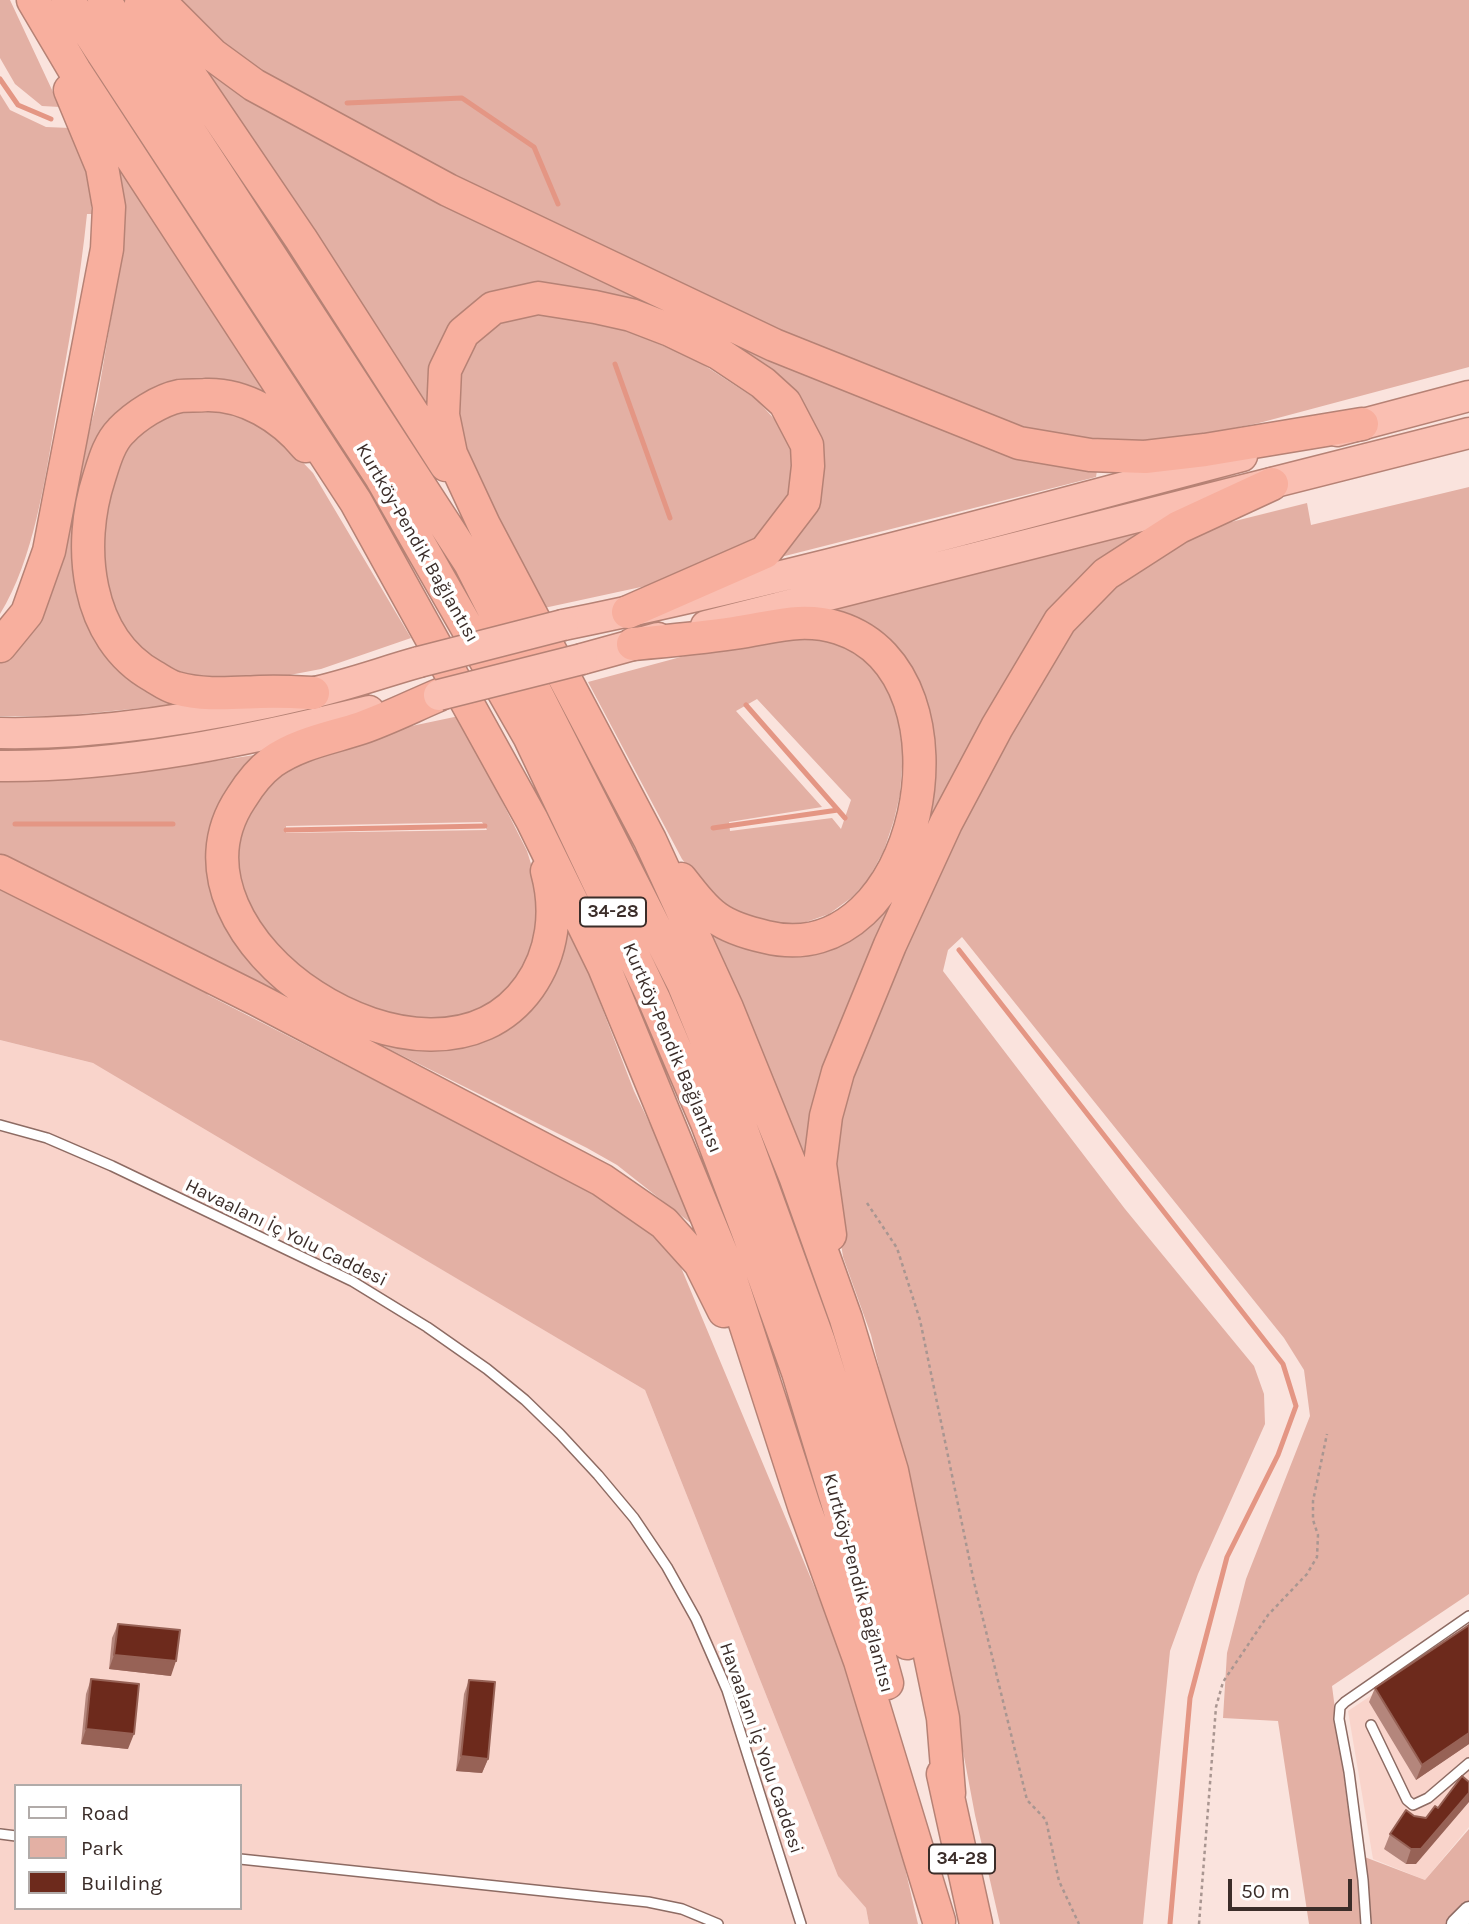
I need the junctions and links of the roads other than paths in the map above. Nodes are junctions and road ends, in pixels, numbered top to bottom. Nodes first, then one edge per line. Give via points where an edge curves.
1 (27, 0) edge
2 (33, 0) edge
3 (68, 0) edge
4 (104, 0) edge
5 (139, 0) edge
6 (158, 0) edge
7 (1469, 396) edge
8 (1362, 425) junction
9 (1469, 433) edge
10 (1272, 484) junction
11 (356, 502) junction
12 (484, 525) junction
13 (628, 612) junction
14 (633, 645) junction
15 (0, 646) edge
16 (313, 693) junction
17 (439, 695) junction
18 (0, 733) edge
19 (0, 766) edge
20 (531, 820) junction
21 (650, 839) junction
22 (0, 871) edge
23 (0, 1125) edge
24 (846, 1319) junction
25 (776, 1416) junction
26 (1469, 1616) edge
27 (1371, 1725) dead end
28 (1469, 1763) edge
29 (949, 1793) junction
30 (242, 1859) edge
31 (1469, 1912) edge
32 (939, 1923) edge
33 (718, 1924) edge
34 (801, 1924) edge
35 (976, 1924) edge
36 (1366, 1924) edge
37 (1456, 1924) edge

1 - 15 highway via 102,167 109,207 107,249 49,551 27,613
2 - 11 highway
3 - 32 highway, Kurtköy-Pendik Bağlantısı / 34-28 via 381,477 529,736 653,999 707,1123 798,1372 874,1632
4 - 29 highway, Kurtköy-Pendik Bağlantısı / 34-28 via 470,563 683,983 732,1103 818,1342 871,1506
5 - 12 highway via 301,239
6 - 8 highway via 213,55 254,85 448,190 774,345 1019,443 1090,455 1145,457
7 - 8 highway
8 - 13 highway
9 - 10 highway
10 - 14 highway
10 - 24 highway via 1139,551 1106,574 1060,621 947,822 848,1046 826,1116 820,1164
11 - 16 highway via 291,428 249,402 217,395 179,396 148,410 120,431 105,456 91,502 87,549 93,595 120,650 135,666 174,688 212,694
11 - 20 highway
12 - 13 highway via 451,454 443,415 445,370 463,333 493,308 538,298 595,307 631,315 718,353 785,403 807,445 804,501 765,552
12 - 21 highway
13 - 16 highway, bridge via 419,662
14 - 17 highway, bridge
14 - 21 highway via 781,623 839,628 861,639 897,675 916,724 920,750 916,806 908,837 879,895 835,931 811,939 782,941 723,923 707,912
16 - 18 highway via 180,720 45,734
17 - 19 highway via 211,745 104,761
17 - 20 highway via 364,727 297,748 271,763 247,788 224,833 222,860 225,888 253,939 303,990 337,1010 411,1035 469,1030 502,1014 525,994 542,970 550,945 550,884
20 - 25 highway via 604,967 726,1264
21 - 24 highway via 727,1008
22 - 25 highway via 602,1180 664,1223 700,1263
23 - 34 lane, Havaalanı İç Yolu Caddesi via 47,1138 112,1166 352,1281 487,1369 561,1434 634,1518 696,1619 727,1690
24 - 29 highway via 892,1471 943,1718
25 - 32 highway via 860,1661
26 - 36 lane via 1340,1707
27 - 28 lane via 1413,1805 1429,1798
29 - 35 highway, Kurtköy-Pendik Bağlantısı / 34-28
30 - 33 lane via 648,1902 682,1909
31 - 37 street

